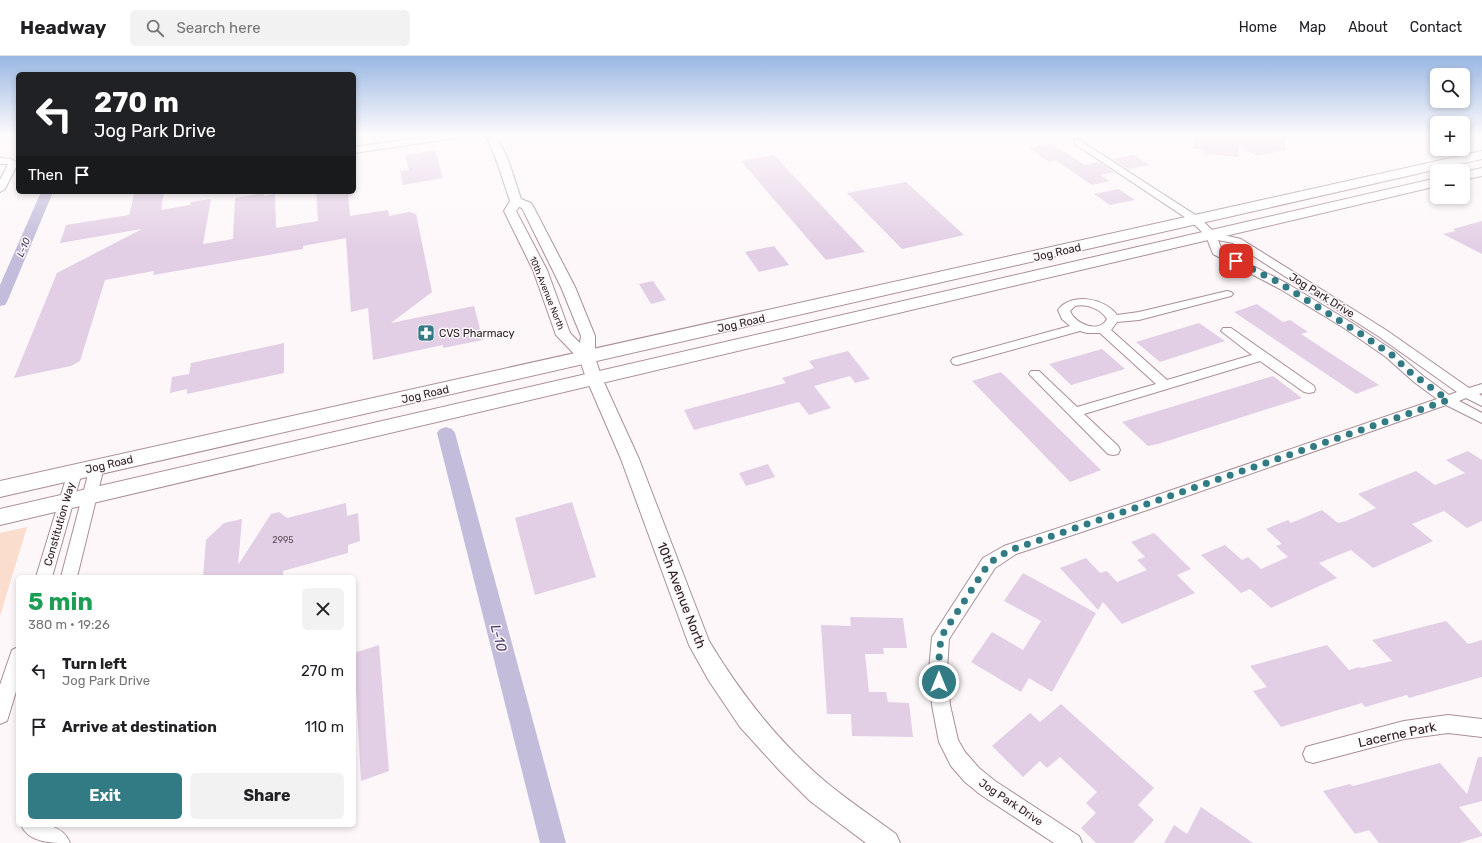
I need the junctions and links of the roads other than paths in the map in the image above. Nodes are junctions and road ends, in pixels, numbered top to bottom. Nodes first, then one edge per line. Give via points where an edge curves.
1 (9, 172) edge
2 (506, 172) edge
3 (1123, 172) edge
4 (1412, 172) edge
5 (1482, 172) edge
6 (1470, 175) edge
7 (1430, 184) edge
8 (0, 189) edge
9 (516, 201) junction
10 (1196, 220) junction
11 (1211, 235) junction
12 (1228, 294) dead end
13 (1112, 319) junction
14 (1080, 327) junction
15 (1103, 329) junction
16 (1228, 331) dead end
17 (1262, 356) junction
18 (587, 358) junction
19 (957, 361) dead end
20 (1035, 374) dead end
21 (594, 378) junction
22 (1165, 385) junction
23 (1309, 389) dead end
24 (1477, 394) edge
25 (1448, 400) junction
26 (1075, 412) junction
27 (1482, 418) edge
28 (1113, 450) dead end
29 (97, 467) junction
30 (75, 472) junction
31 (0, 489) edge
32 (89, 496) junction
33 (65, 502) junction
34 (0, 517) edge
35 (45, 575) edge
36 (69, 575) edge
37 (16, 662) edge
38 (0, 716) edge
39 (1482, 728) edge
40 (1313, 754) dead end
41 (34, 827) edge
42 (60, 843) edge
43 (887, 843) edge
44 (1072, 843) edge

1 - 8 street
2 - 9 street, 10th Avenue North
3 - 10 street, Jog Park Drive
4 - 10 main road, Jog Road
5 - 6 main road
7 - 11 main road, Jog Road
9 - 18 street, 10th Avenue North via 527,206 568,287 588,336
9 - 18 street, 10th Avenue North via 510,211 540,270 564,335
10 - 11 street, Jog Park Drive
10 - 18 main road, Jog Road
11 - 21 main road, Jog Road
11 - 24 street, Jog Park Drive via 1237,241
11 - 25 street, Jog Park Drive via 1216,252 1278,282 1361,334 1392,355 1411,373
12 - 13 street via 1139,316
13 - 14 street via 1106,310 1096,305 1085,302 1071,304 1064,310 1064,315
13 - 15 street via 1112,323
14 - 15 street
14 - 19 street
15 - 22 street
16 - 17 street
17 - 22 street
17 - 23 street
18 - 21 street, 10th Avenue North
18 - 29 main road, Jog Road
20 - 26 street
21 - 32 main road, Jog Road
21 - 43 street, 10th Avenue North via 630,459 700,645 716,674 748,719 788,763 819,792
22 - 26 street
24 - 25 street, Jog Park Drive
25 - 27 street, Jog Park Drive
25 - 44 street, Jog Park Drive via 1010,550 989,563 941,637 938,670 944,724 949,742 958,759 972,775
26 - 28 street
29 - 30 main road, Jog Road
29 - 32 street, Constitution Way
30 - 31 main road, Jog Road
30 - 33 street, Constitution Way
32 - 33 main road, Jog Road
32 - 36 street, Constitution Way
33 - 34 main road, Jog Road
33 - 35 street, Constitution Way
37 - 38 street
39 - 40 street, Lacerne Park via 1448,724 1404,730
41 - 42 street

